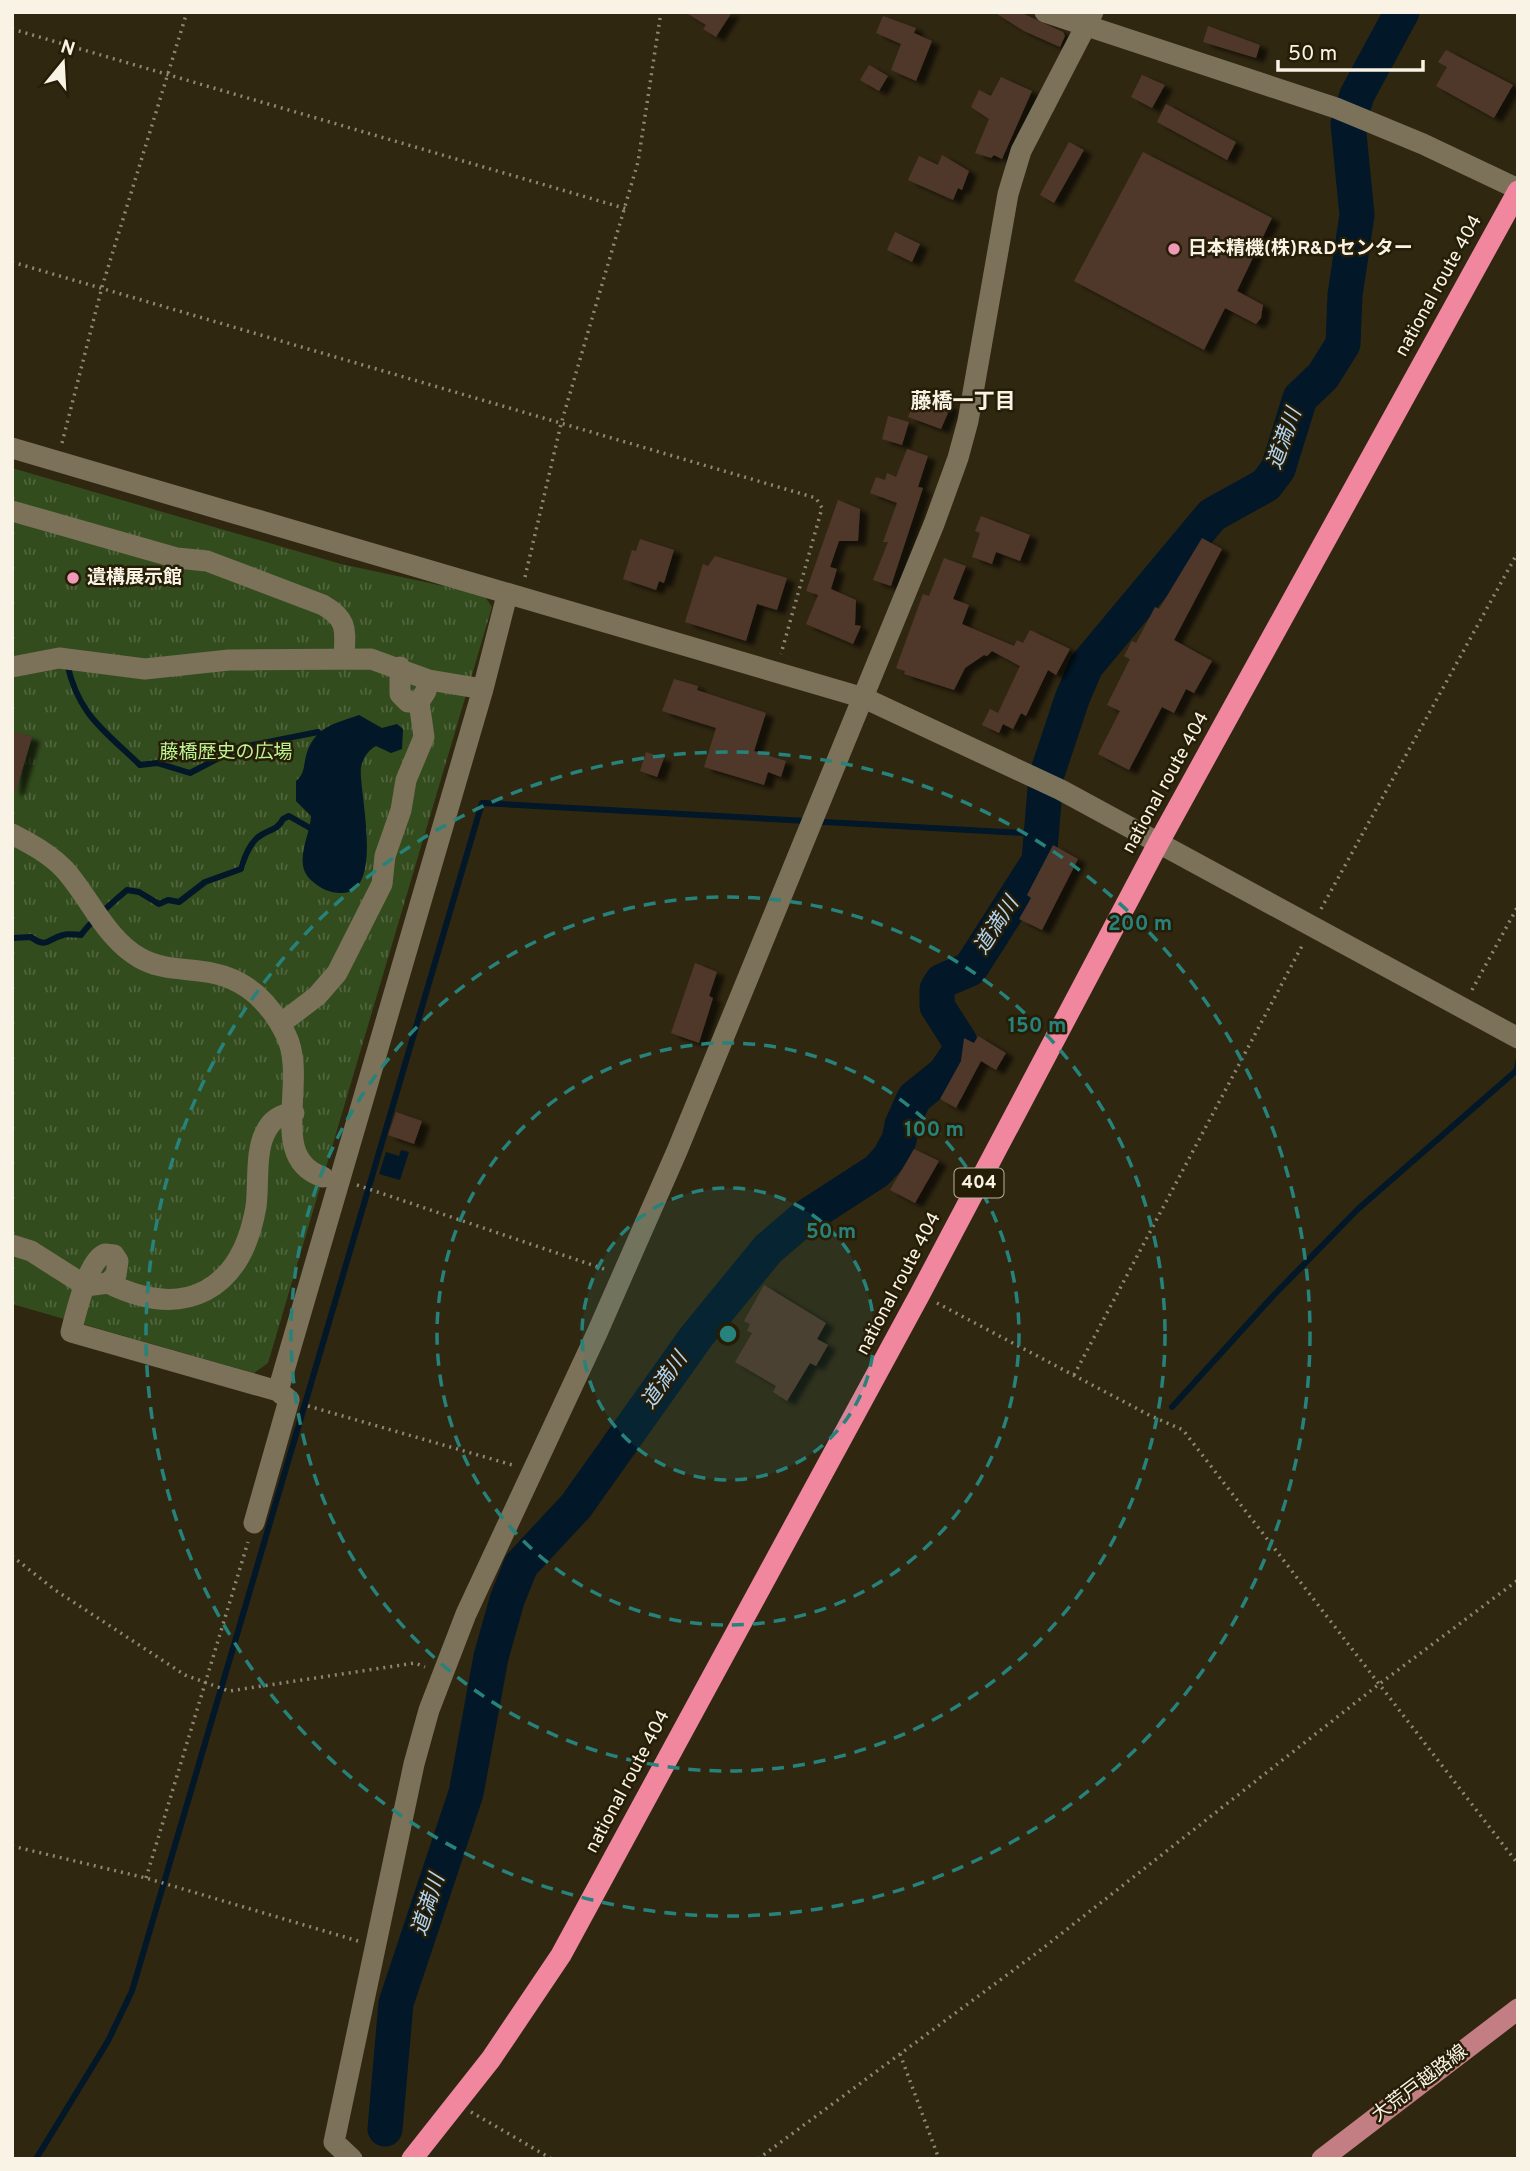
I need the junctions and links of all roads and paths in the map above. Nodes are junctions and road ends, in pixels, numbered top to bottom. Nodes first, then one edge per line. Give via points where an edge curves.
1 (187, 12) edge
2 (661, 12) edge
3 (1045, 12) edge
4 (1090, 19) edge
5 (12, 29) edge
6 (165, 74) junction
7 (1518, 190) edge
8 (627, 209) junction
9 (12, 262) edge
10 (103, 287) junction
11 (561, 424) junction
12 (12, 448) edge
13 (57, 461) junction
14 (12, 511) edge
15 (1518, 552) edge
16 (513, 597) junction
17 (344, 659) junction
18 (400, 667) junction
19 (14, 670) edge
20 (776, 673) junction
21 (429, 680) junction
22 (483, 688) junction
23 (864, 698) junction
24 (419, 702) junction
25 (12, 834) edge
26 (1158, 842) junction
27 (1518, 906) edge
28 (1311, 928) junction
29 (1462, 1009) junction
30 (280, 1024) junction
31 (1518, 1038) edge
32 (294, 1113) junction
33 (330, 1178) junction
34 (12, 1245) edge
35 (623, 1275) junction
36 (108, 1283) junction
37 (86, 1286) junction
38 (920, 1294) junction
39 (1074, 1374) junction
40 (283, 1395) junction
41 (533, 1470) junction
42 (254, 1523) joint
43 (12, 1556) edge
44 (1518, 1580) edge
45 (442, 1674) junction
46 (205, 1681) junction
47 (1378, 1685) junction
48 (12, 1848) edge
49 (1518, 1864) edge
50 (146, 1878) junction
51 (374, 1946) junction
52 (1518, 2009) edge
53 (900, 2054) junction
54 (457, 2104) junction
55 (332, 2150) edge
56 (352, 2159) edge
57 (412, 2159) edge
58 (552, 2159) edge
59 (758, 2159) edge
60 (939, 2159) edge
61 (1322, 2159) edge

1 - 6 path
2 - 8 path
3 - 4 street
4 - 7 street via 1336,108
4 - 23 street via 1021,151 1008,194 983,349 958,458
5 - 6 path
6 - 8 path
6 - 10 path
7 - 26 highway, national route 404 / 404
8 - 11 path
9 - 10 path
10 - 11 path
10 - 13 path
11 - 16 path
11 - 20 path via 821,502
12 - 13 street
13 - 16 street
14 - 17 street via 177,558 207,561 323,605 343,622
15 - 28 path
16 - 20 street
16 - 22 street
17 - 18 street via 371,659
17 - 19 street via 229,660 145,669 60,658
18 - 21 street
18 - 24 street via 400,694 408,702
20 - 23 street
21 - 22 street
21 - 24 street
22 - 33 street
23 - 26 street via 1061,790
23 - 35 street
24 - 30 street via 424,737 406,780 382,884 337,973 317,996
25 - 30 street via 65,870 126,949 156,965 227,977 259,997
26 - 28 street
26 - 38 highway, national route 404 / 404
27 - 29 path
28 - 29 street
28 - 39 path
29 - 31 street
30 - 32 street via 295,1067
32 - 33 street via 290,1129 293,1150 310,1172
32 - 36 street via 273,1120 264,1135 256,1207 245,1245 234,1268 220,1282 175,1300 128,1293
33 - 35 path
33 - 40 street
34 - 37 street via 31,1251
35 - 41 street
36 - 37 street
36 - 37 street via 119,1267 114,1255 105,1254 94,1262
37 - 40 street via 71,1332
38 - 39 path
38 - 54 highway, national route 404 / 404 via 567,1944
39 - 47 path via 1183,1430
40 - 41 path
40 - 42 street
41 - 45 street
42 - 46 path
43 - 46 path via 139,1646 185,1675
44 - 47 path
45 - 46 path via 415,1663 229,1691
45 - 51 street via 414,1765
46 - 50 path
47 - 49 path
47 - 53 path via 1038,1952
48 - 50 path
50 - 51 path
51 - 55 street
52 - 61 main road, 大荒戸越路線
53 - 59 path
53 - 60 path
54 - 57 highway, national route 404 / 404
54 - 58 path
55 - 56 street

